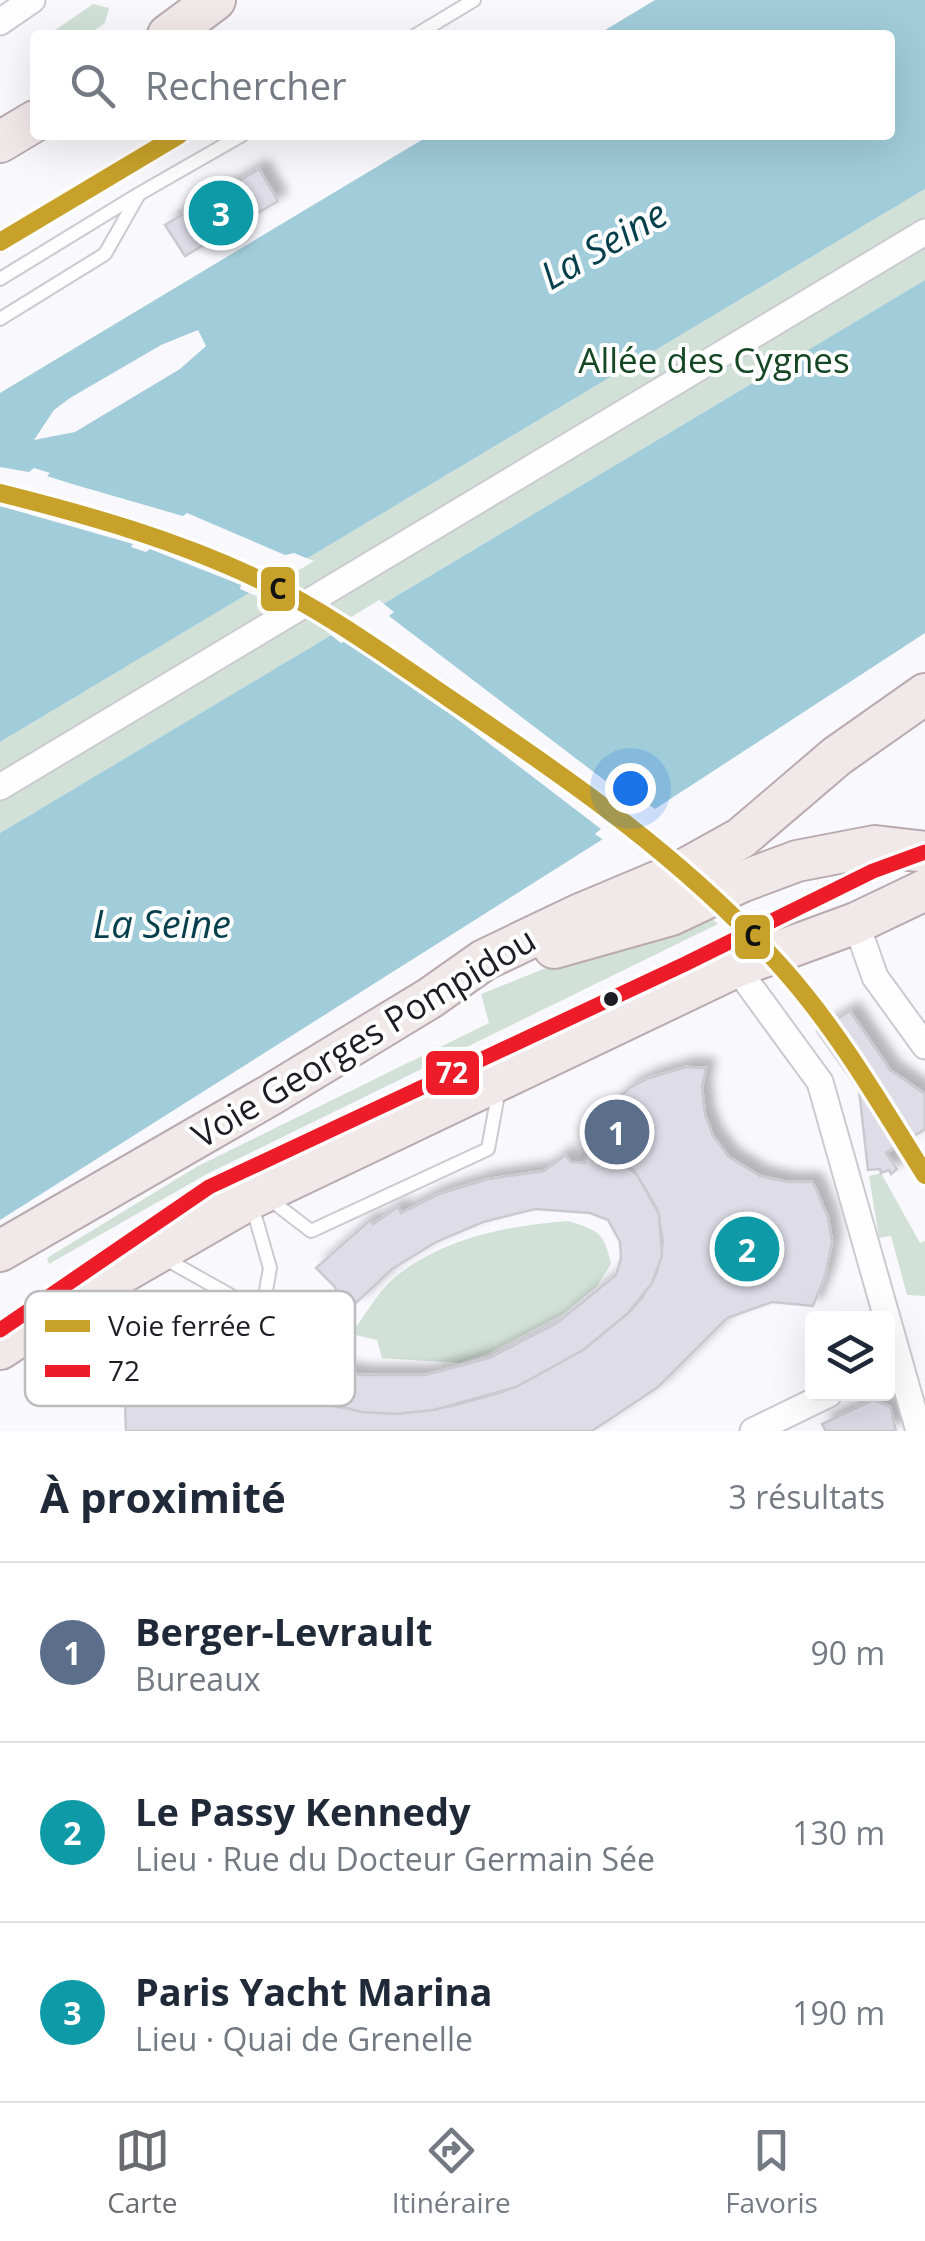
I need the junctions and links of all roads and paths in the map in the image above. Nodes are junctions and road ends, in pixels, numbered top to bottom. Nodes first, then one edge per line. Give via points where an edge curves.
1 (32, 0) edge
2 (215, 0) edge
3 (474, 0) edge
4 (0, 22) edge
5 (175, 30) edge
6 (424, 30) edge
7 (30, 124) edge
8 (233, 140) edge
9 (0, 142) edge
10 (140, 194) junction
11 (925, 232) edge
12 (0, 278) edge
13 (0, 319) edge
14 (925, 694) edge
15 (0, 787) edge
16 (925, 852) edge
17 (925, 890) edge
18 (856, 924) junction
19 (736, 968) junction
20 (430, 998) junction
21 (925, 1046) edge
22 (500, 1079) junction
23 (143, 1170) junction
24 (256, 1197) junction
25 (0, 1251) edge
26 (156, 1253) junction
27 (0, 1279) edge
28 (76, 1291) edge
29 (94, 1291) edge
30 (223, 1291) edge
31 (266, 1291) edge
32 (881, 1311) edge
33 (25, 1330) edge
34 (25, 1334) edge
35 (2, 1348) edge
36 (895, 1365) edge
37 (815, 1401) edge
38 (753, 1431) edge
39 (918, 1431) edge

1 - 4 street
2 - 5 main road
3 - 6 lane
7 - 9 main road
8 - 10 lane
10 - 12 lane
10 - 13 lane via 104,254
11 - 15 street
14 - 20 main road, Voie Georges Pompidou via 848,747 741,838 678,874 499,952
16 - 18 main road via 864,894
16 - 20 main road via 875,846 797,861 672,915 551,948
16 - 28 lane via 210,1187
17 - 18 main road
18 - 19 main road
18 - 21 street via 876,977
19 - 22 main road
19 - 32 street via 820,1082
20 - 23 main road, Voie Georges Pompidou
22 - 24 main road
22 - 24 lane via 488,1149 311,1231
23 - 25 main road, Voie Georges Pompidou
23 - 27 main road
24 - 26 main road
24 - 31 lane via 270,1268
26 - 29 main road
26 - 30 lane
33 - 35 lane
34 - 35 main road
36 - 39 street
37 - 38 street

